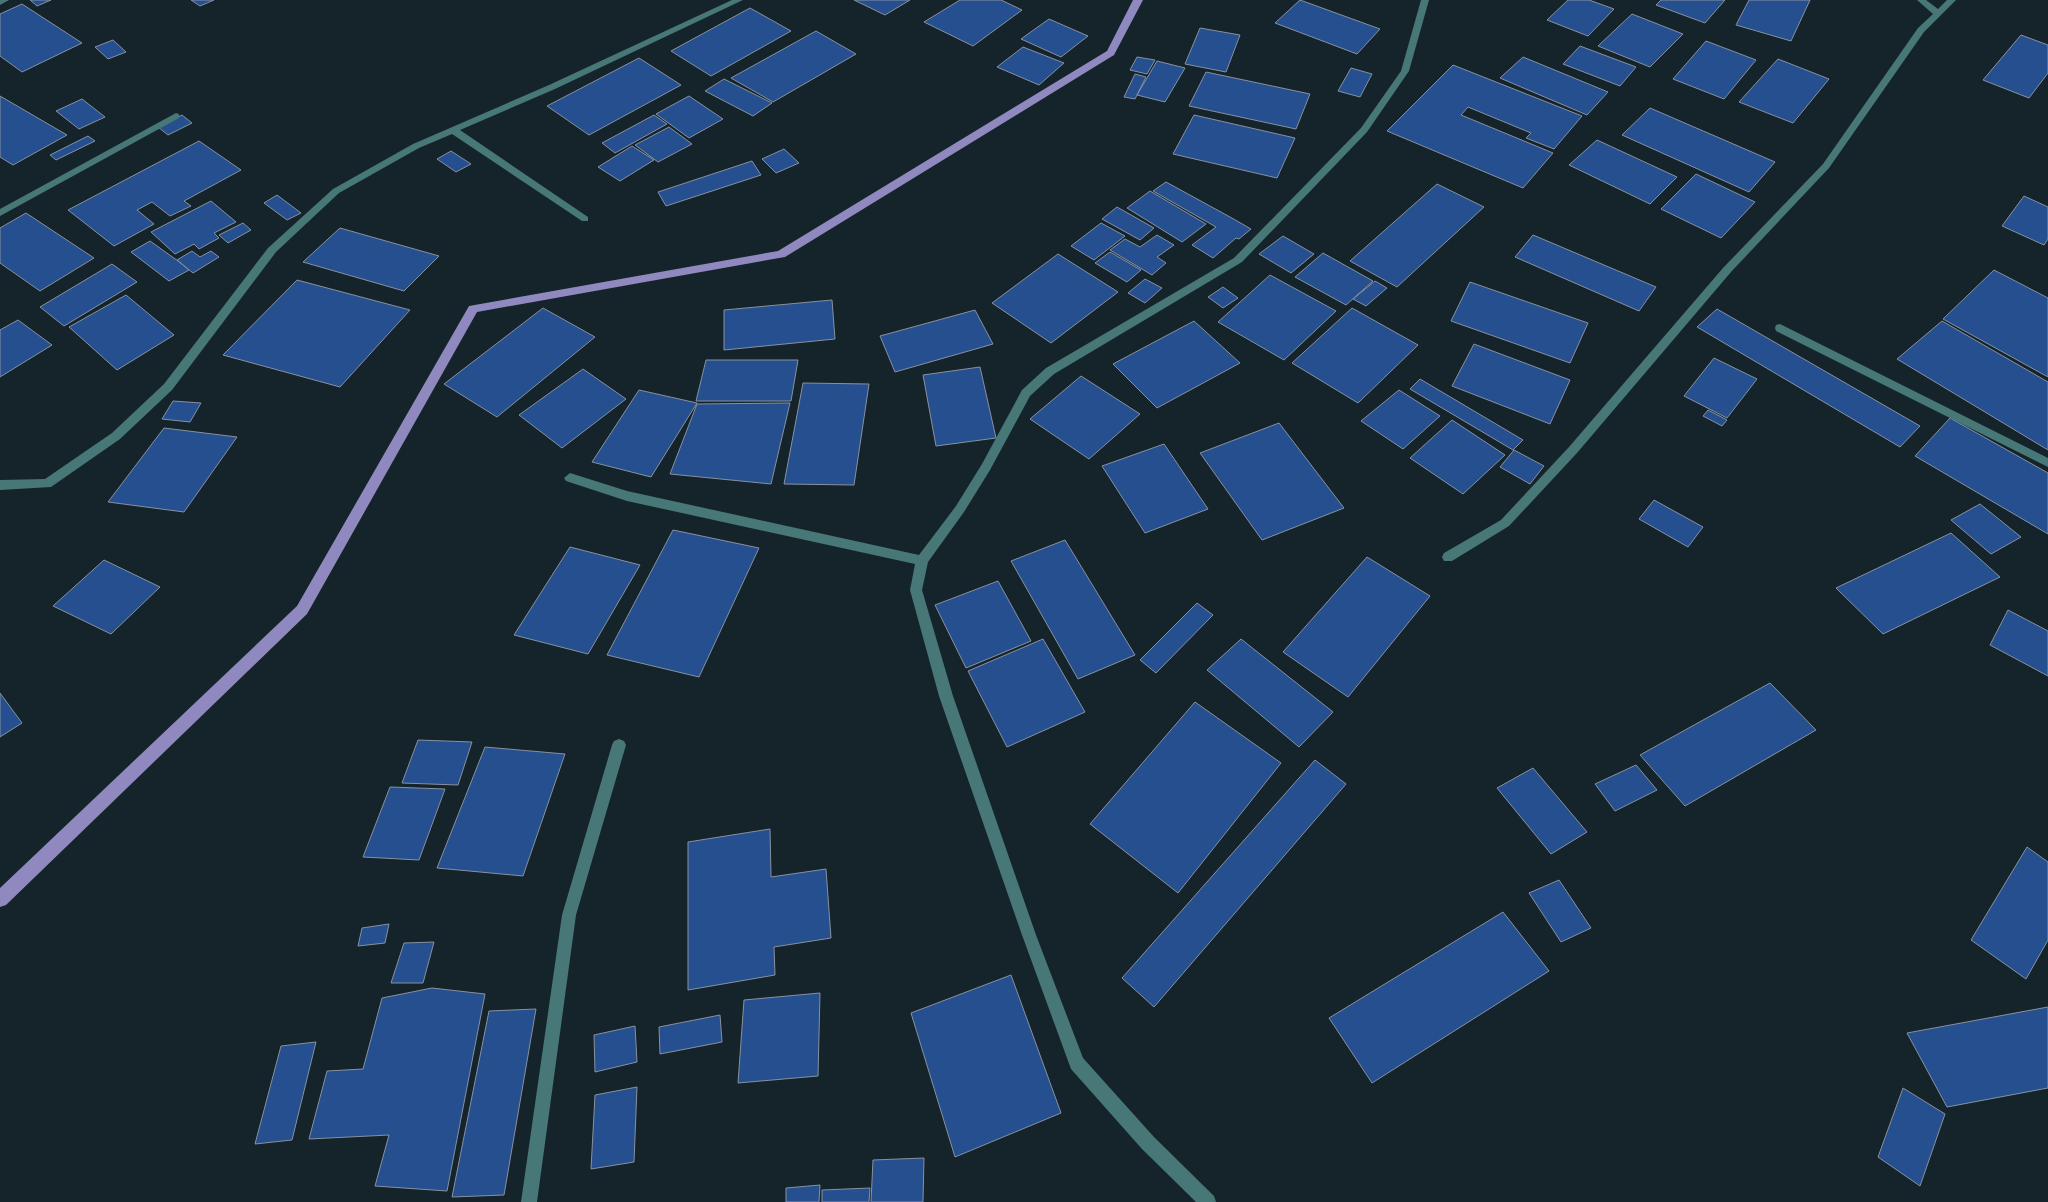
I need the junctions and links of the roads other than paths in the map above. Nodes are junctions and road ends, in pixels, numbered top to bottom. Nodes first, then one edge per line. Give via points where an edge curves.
1 (5, 0) edge
2 (739, 0) edge
3 (1425, 0) edge
4 (1921, 0) edge
5 (1952, 0) edge
6 (0, 2) edge
7 (1938, 14) junction
8 (176, 116) dead end
9 (452, 130) junction
10 (0, 213) edge
11 (585, 219) dead end
12 (1780, 328) dead end
13 (2048, 463) edge
14 (570, 478) dead end
15 (0, 485) edge
16 (1448, 557) dead end
17 (922, 561) junction
18 (619, 745) dead end
19 (529, 1202) edge
20 (1208, 1202) edge

1 - 6 street
2 - 9 street
3 - 17 street via 1405,71 1364,130 1238,260 1050,371 1026,393 964,502
4 - 7 street
5 - 7 street
7 - 16 street via 1921,30 1826,166 1727,270 1573,450 1505,523
8 - 10 street
9 - 11 street
9 - 15 street via 416,146 336,191 272,250 168,387 116,436 47,484
12 - 13 street
14 - 17 street via 627,496
17 - 20 street via 916,590 946,696 1077,1063 1148,1143
18 - 19 street via 569,915

